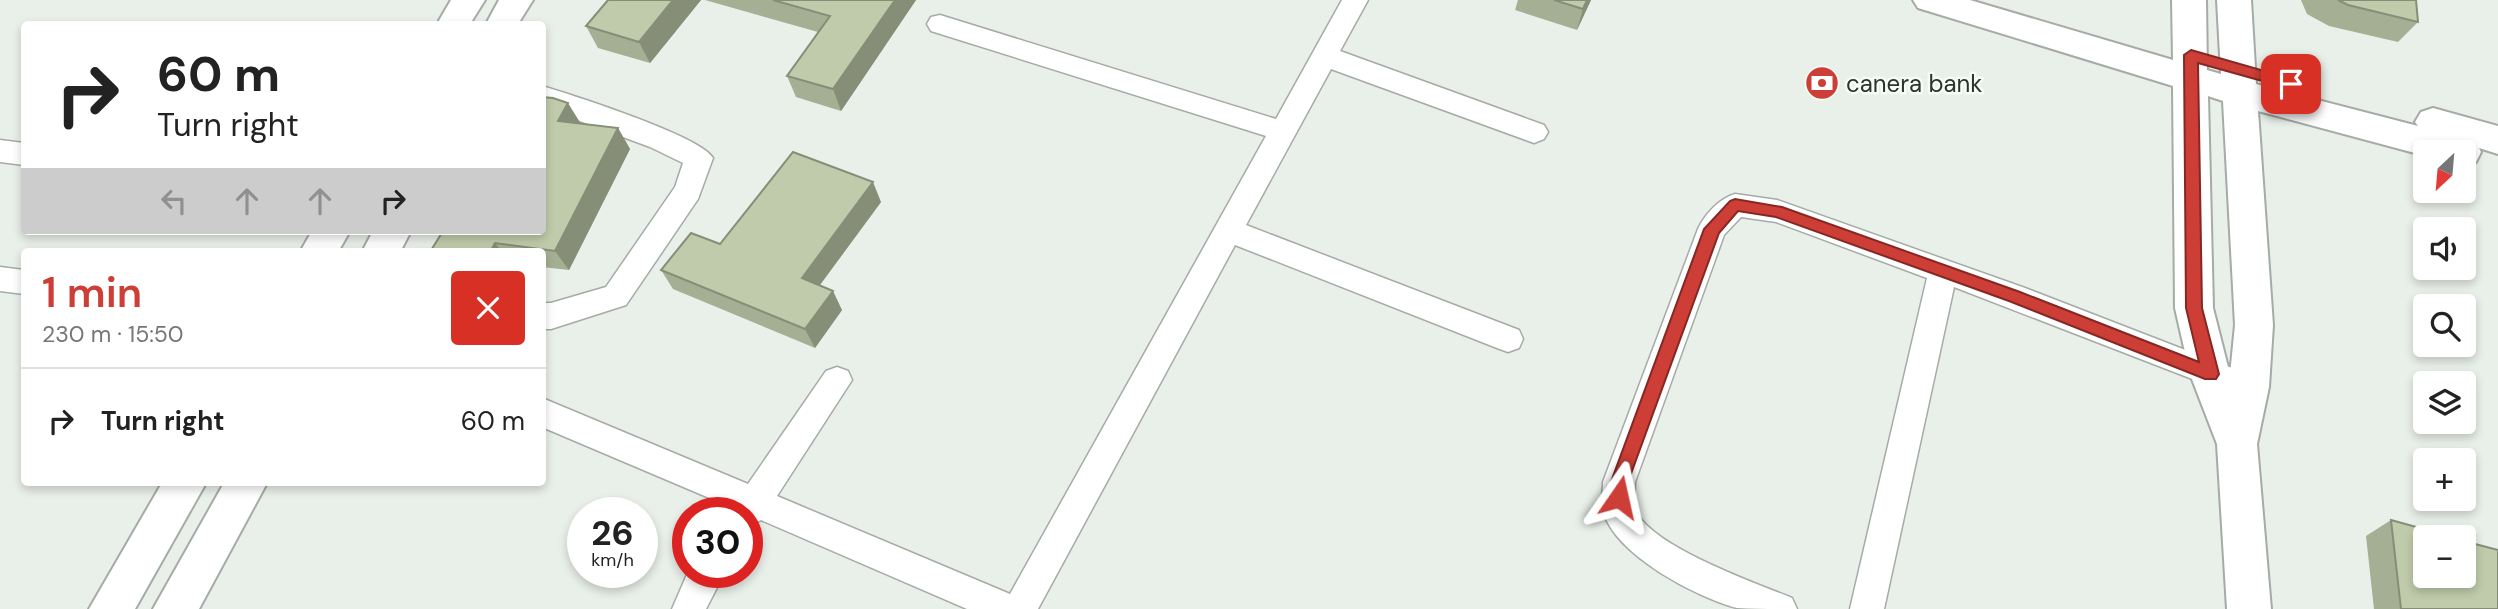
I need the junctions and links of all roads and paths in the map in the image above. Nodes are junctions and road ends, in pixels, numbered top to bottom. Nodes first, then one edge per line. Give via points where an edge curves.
1 (468, 0) edge
2 (516, 0) edge
3 (1354, 0) edge
4 (1930, 0) edge
5 (1996, 0) edge
6 (2189, 0) edge
7 (2234, 0) edge
8 (455, 21) edge
9 (504, 21) edge
10 (940, 24) dead end
11 (1324, 56) junction
12 (2190, 66) junction
13 (2239, 81) junction
14 (546, 97) edge
15 (1282, 131) junction
16 (1534, 132) dead end
17 (2425, 140) edge
18 (2498, 140) edge
19 (0, 151) edge
20 (21, 153) edge
21 (2476, 156) edge
22 (2498, 162) edge
23 (1228, 230) junction
24 (1943, 272) junction
25 (0, 279) edge
26 (21, 282) edge
27 (546, 316) edge
28 (1508, 339) dead end
29 (2210, 374) junction
30 (837, 380) dead end
31 (2249, 387) junction
32 (546, 414) edge
33 (2237, 444) junction
34 (183, 486) edge
35 (244, 486) edge
36 (727, 497) edge
37 (758, 497) edge
38 (763, 513) edge
39 (697, 588) edge
40 (111, 609) edge
41 (175, 609) edge
42 (689, 609) edge
43 (1006, 609) edge
44 (1020, 609) edge
45 (1780, 609) edge
46 (1867, 609) edge
47 (2249, 609) edge

1 - 8 main road
2 - 9 main road
3 - 11 street
4 - 12 main road
5 - 12 main road
6 - 12 main road
7 - 13 main road
10 - 15 street
11 - 15 street
11 - 16 street
12 - 13 main road
12 - 29 main road via 2194,308
13 - 17 main road
13 - 18 main road
13 - 31 main road via 2254,325
14 - 27 street via 699,158 688,191 616,296
15 - 23 street
19 - 20 street
21 - 22 main road
23 - 28 street
23 - 44 street
24 - 29 street
24 - 45 street via 1777,211 1735,205 1712,229 1619,482 1619,513 1638,540 1707,580
24 - 46 street
25 - 26 street
29 - 31 street
29 - 33 main road
30 - 37 street
31 - 33 main road
32 - 36 street
33 - 47 main road
34 - 40 main road
35 - 41 main road
38 - 43 street
39 - 42 street

